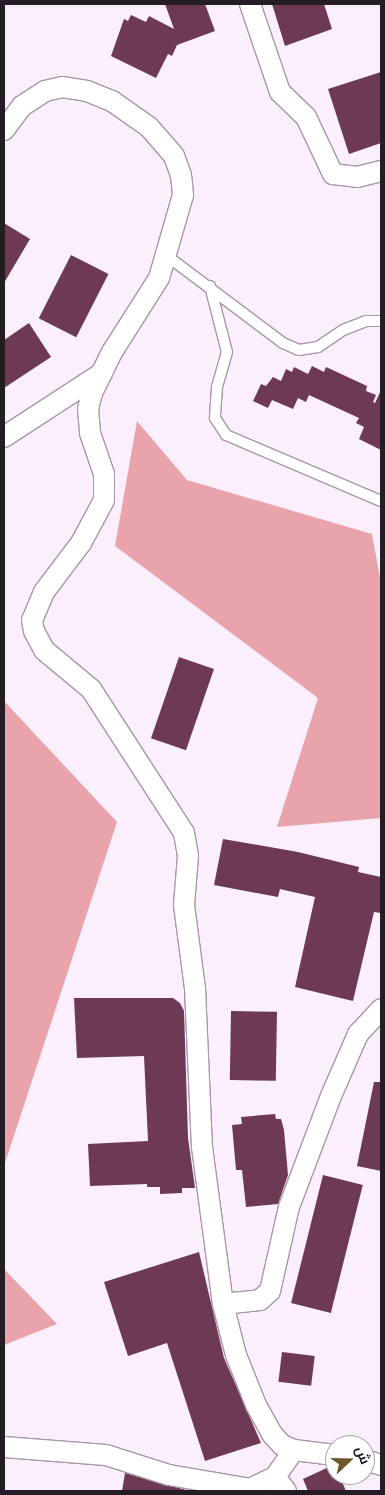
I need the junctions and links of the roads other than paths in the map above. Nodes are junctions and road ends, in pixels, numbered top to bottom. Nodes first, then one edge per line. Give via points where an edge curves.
1 (250, 4) edge
2 (4, 130) edge
3 (381, 171) edge
4 (167, 256) junction
5 (210, 286) junction
6 (381, 320) edge
7 (102, 373) junction
8 (4, 437) edge
9 (381, 501) edge
10 (381, 1009) edge
11 (223, 1304) junction
12 (4, 1447) edge
13 (294, 1450) junction
14 (325, 1454) edge
15 (281, 1484) edge

1 - 3 street via 280,92 306,117 333,174 357,177
2 - 4 street via 33,98 62,87 86,91 112,101 149,127 174,156 181,175 183,195
4 - 5 lane
4 - 7 street via 144,306
5 - 6 lane via 283,343 299,350 318,347 343,330 366,321
5 - 9 lane via 226,352 217,387 215,418 226,435
7 - 8 street
7 - 11 street via 88,408 90,433 104,474 104,500 81,543 44,592 32,620 44,650 91,689 184,832 188,856 184,904 195,988 202,1147
10 - 11 street via 358,1034 331,1096 289,1207 270,1291 260,1300
11 - 13 street via 236,1355 256,1405 272,1434 282,1445
12 - 15 street via 106,1455 169,1476 250,1489
13 - 14 street
13 - 15 street

